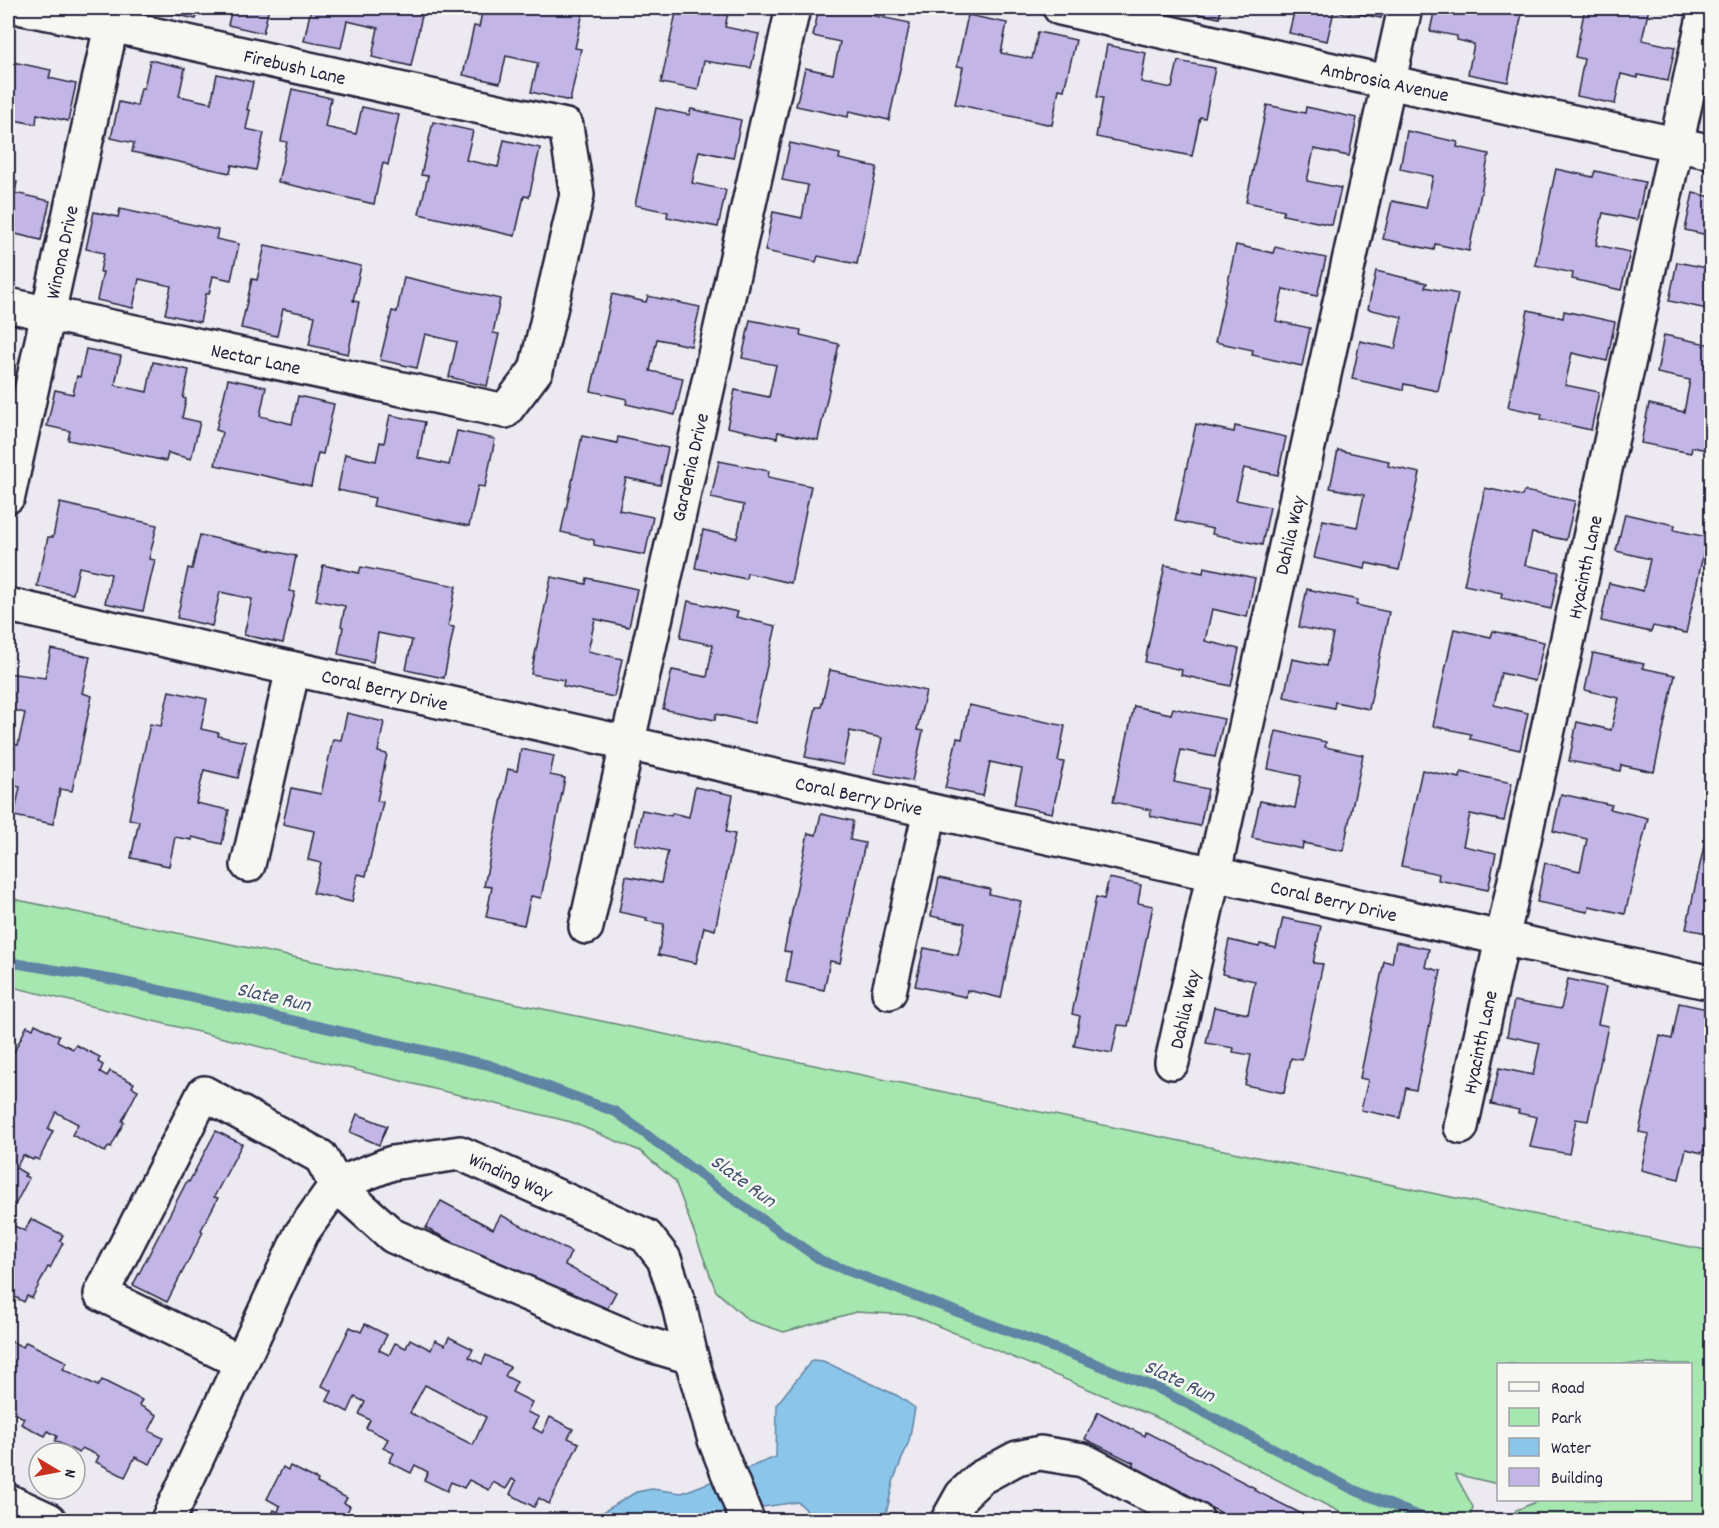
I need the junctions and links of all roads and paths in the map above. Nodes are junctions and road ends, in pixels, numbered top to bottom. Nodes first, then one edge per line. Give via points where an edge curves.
1 (23, 8) edge
2 (793, 8) edge
3 (1060, 8) edge
4 (1405, 8) edge
5 (1706, 8) edge
6 (1098, 12) edge
7 (113, 16) edge
8 (1390, 82) junction
9 (1677, 145) junction
10 (1712, 152) edge
11 (8, 304) edge
12 (48, 313) junction
13 (505, 411) joint
14 (8, 496) edge
15 (8, 605) edge
16 (293, 669) junction
17 (626, 743) junction
18 (930, 811) junction
19 (249, 865) dead end
20 (1214, 874) junction
21 (586, 927) dead end
22 (1501, 938) junction
23 (1712, 983) edge
24 (889, 992) dead end
25 (1172, 1062) dead end
26 (1461, 1127) dead end
27 (336, 1185) junction
28 (691, 1357) junction
29 (242, 1362) junction
30 (8, 1501) edge
31 (49, 1521) edge
32 (168, 1521) edge
33 (747, 1521) edge
34 (948, 1521) edge
35 (1197, 1521) edge

1 - 7 street, Firebush Lane
2 - 17 street, Gardenia Drive
3 - 6 street, Ambrosia Avenue
4 - 8 street, Dahlia Way
5 - 9 street, Hyacinth Lane
6 - 8 street, Ambrosia Avenue
7 - 12 street, Winona Drive
7 - 13 street, Firebush Lane via 566,126 577,195 536,370
8 - 9 street, Ambrosia Avenue
8 - 20 street, Dahlia Way
9 - 10 street, Ambrosia Avenue
9 - 22 street, Hyacinth Lane
11 - 12 street, Nectar Lane
12 - 13 street, Nectar Lane
12 - 14 street, Winona Drive
15 - 16 street, Coral Berry Drive
16 - 17 street, Coral Berry Drive
16 - 19 street
17 - 18 street, Coral Berry Drive
17 - 21 street, Gardenia Drive
18 - 20 street, Coral Berry Drive
18 - 24 street
20 - 22 street, Coral Berry Drive
20 - 25 street, Dahlia Way
22 - 23 street, Coral Berry Drive
22 - 26 street, Hyacinth Lane
27 - 28 street via 393,1236 637,1341
27 - 28 street, Winding Way via 392,1163 460,1153 646,1236 664,1259
27 - 29 street via 301,1234
27 - 29 street via 321,1157 204,1093 101,1294
28 - 33 street, Winding Way via 716,1440
29 - 32 street
30 - 31 street
34 - 35 street via 962,1495 980,1478 1017,1458 1040,1453 1083,1460

